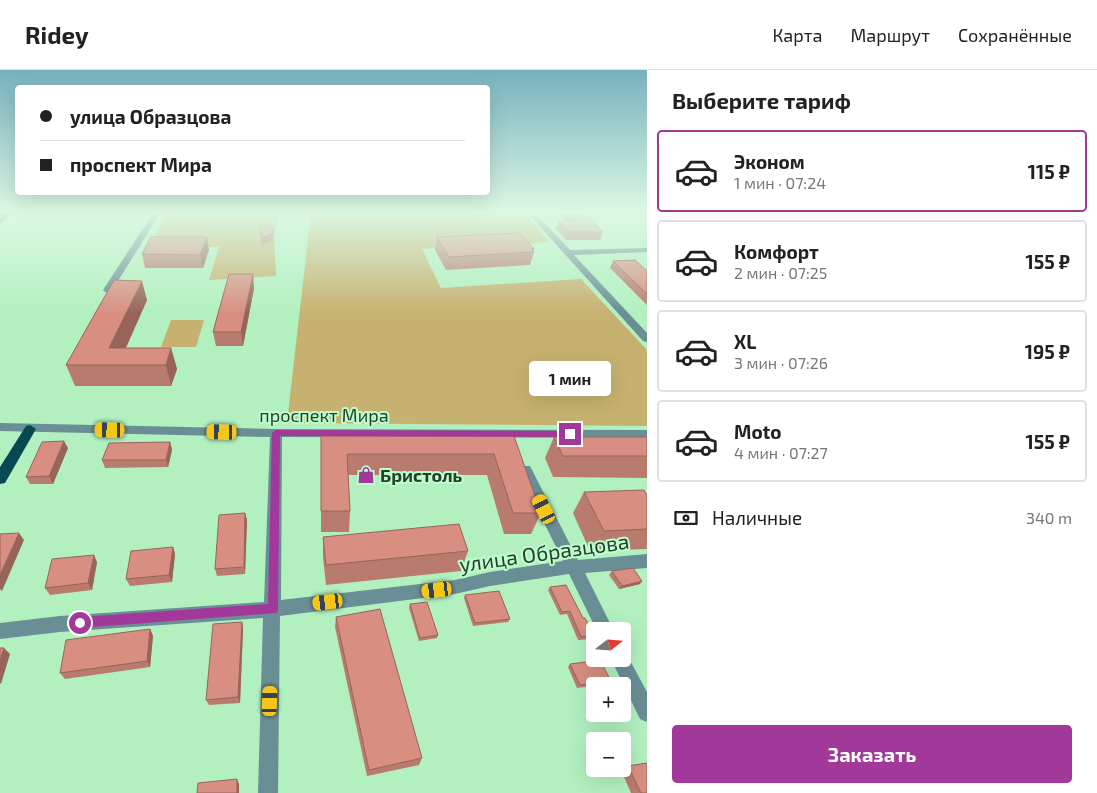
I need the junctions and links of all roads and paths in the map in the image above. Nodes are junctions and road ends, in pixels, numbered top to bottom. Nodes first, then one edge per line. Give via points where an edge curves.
1 (136, 246) edge
2 (561, 246) edge
3 (647, 250) edge
4 (568, 253) junction
5 (108, 290) edge
6 (647, 339) edge
7 (0, 427) edge
8 (30, 429) junction
9 (276, 433) junction
10 (512, 434) junction
11 (647, 434) edge
12 (0, 479) edge
13 (647, 561) edge
14 (573, 567) junction
15 (273, 609) junction
16 (601, 622) edge
17 (0, 631) edge
18 (625, 668) edge
19 (647, 712) edge
20 (268, 793) edge

1 - 5 street
2 - 4 street
3 - 4 street
4 - 6 street
7 - 8 street, проспект Мира
8 - 9 street, проспект Мира
8 - 12 main road
9 - 10 street, проспект Мира
9 - 15 street
10 - 11 street, проспект Мира
10 - 14 street via 527,477
13 - 14 street, улица Образцова
14 - 15 street, улица Образцова via 490,579 455,588
14 - 16 street
15 - 17 street, улица Образцова
15 - 20 street
18 - 19 street

